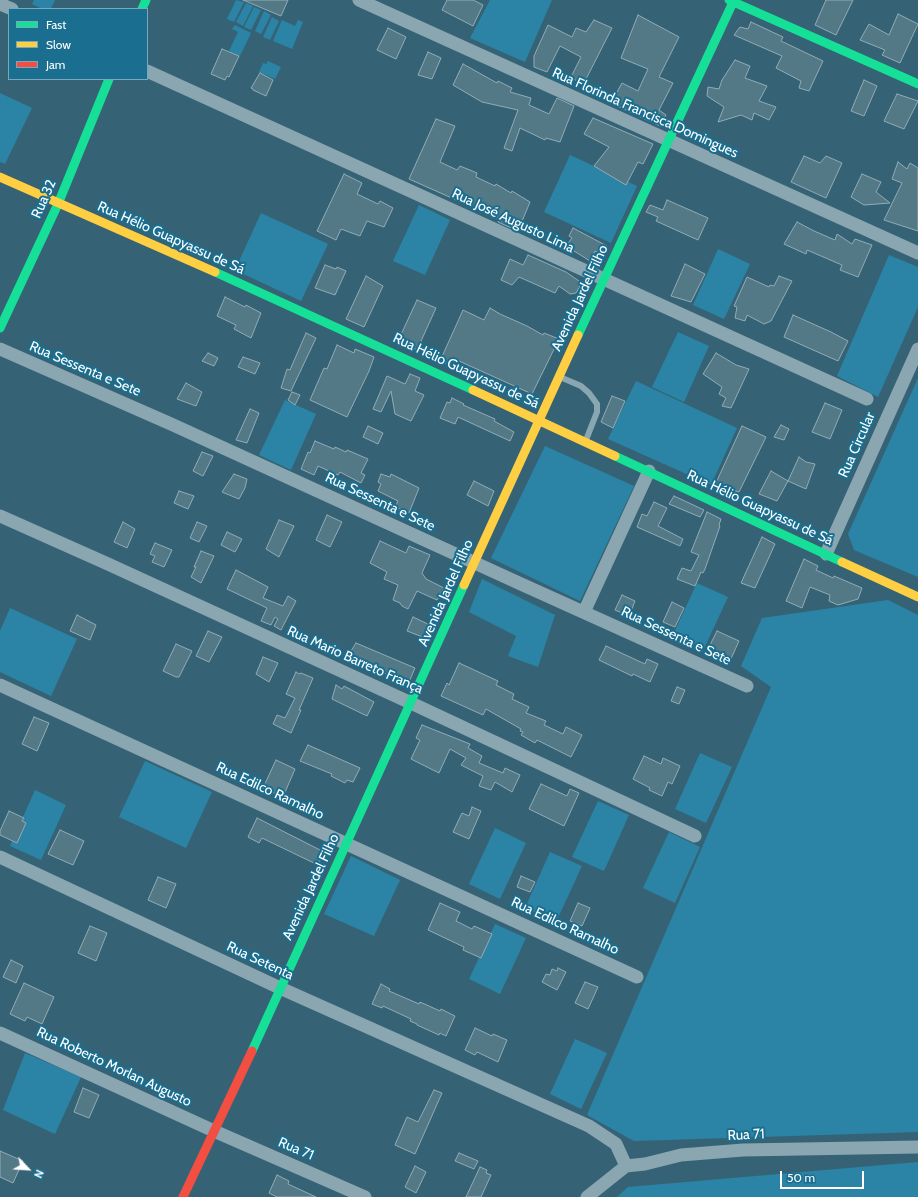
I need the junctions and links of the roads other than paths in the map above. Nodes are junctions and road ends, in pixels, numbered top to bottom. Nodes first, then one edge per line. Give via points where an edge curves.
1 (359, 0) edge
2 (732, 1) edge
3 (0, 4) edge
4 (10, 8) edge
5 (148, 71) edge
6 (109, 80) edge
7 (918, 84) edge
8 (668, 141) junction
9 (0, 177) edge
10 (58, 204) junction
11 (918, 253) edge
12 (604, 280) junction
13 (0, 328) edge
14 (918, 349) edge
15 (0, 350) edge
16 (558, 376) junction
17 (867, 399) dead end
18 (538, 420) junction
19 (586, 442) junction
20 (649, 471) junction
21 (0, 516) edge
22 (826, 554) junction
23 (475, 563) junction
24 (918, 597) edge
25 (584, 612) junction
26 (0, 685) edge
27 (747, 686) dead end
28 (412, 703) junction
29 (695, 836) dead end
30 (347, 844) junction
31 (0, 857) edge
32 (637, 976) dead end
33 (280, 988) junction
34 (0, 1032) edge
35 (214, 1131) junction
36 (918, 1147) edge
37 (626, 1166) junction
38 (183, 1197) edge
39 (365, 1197) edge
40 (587, 1197) edge

1 - 8 street, Rua Florinda Francisca Domingues
2 - 7 main road
2 - 8 main road, Avenida Jardel Filho
3 - 4 street
5 - 12 street, Rua José Augusto Lima
6 - 10 main road, Rua 32
8 - 11 street, Rua Florinda Francisca Domingues
8 - 12 main road, Avenida Jardel Filho
9 - 10 main road, Rua Hélio Guapyassu de Sá
10 - 13 main road, Rua 32
10 - 18 main road, Rua Hélio Guapyassu de Sá
12 - 16 main road, Avenida Jardel Filho
12 - 17 street, Rua José Augusto Lima
14 - 22 street, Rua Circular
15 - 23 street, Rua Sessenta e Sete via 171,424
16 - 18 main road, Avenida Jardel Filho
16 - 19 lane via 581,386 597,404 597,412
18 - 19 main road, Rua Hélio Guapyassu de Sá
18 - 23 main road, Avenida Jardel Filho
19 - 20 main road, Rua Hélio Guapyassu de Sá
20 - 22 main road, Rua Hélio Guapyassu de Sá
20 - 25 street
21 - 28 street, Rua Mario Barreto França
22 - 24 main road, Rua Hélio Guapyassu de Sá
23 - 25 street, Rua Sessenta e Sete
23 - 28 main road, Avenida Jardel Filho
25 - 27 street, Rua Sessenta e Sete
26 - 30 street, Rua Edilco Ramalho
28 - 29 street, Rua Mario Barreto França
28 - 30 main road, Avenida Jardel Filho
30 - 32 street, Rua Edilco Ramalho
30 - 33 main road, Avenida Jardel Filho
31 - 33 street, Rua Setenta
33 - 35 main road, Avenida Jardel Filho
33 - 37 street, Rua Setenta via 589,1126 616,1144
34 - 35 street, Rua Roberto Morlan Augusto
35 - 38 main road, Avenida Jardel Filho
35 - 39 street, Rua 71
36 - 37 street, Rua 71 via 743,1150 681,1155
37 - 40 street

